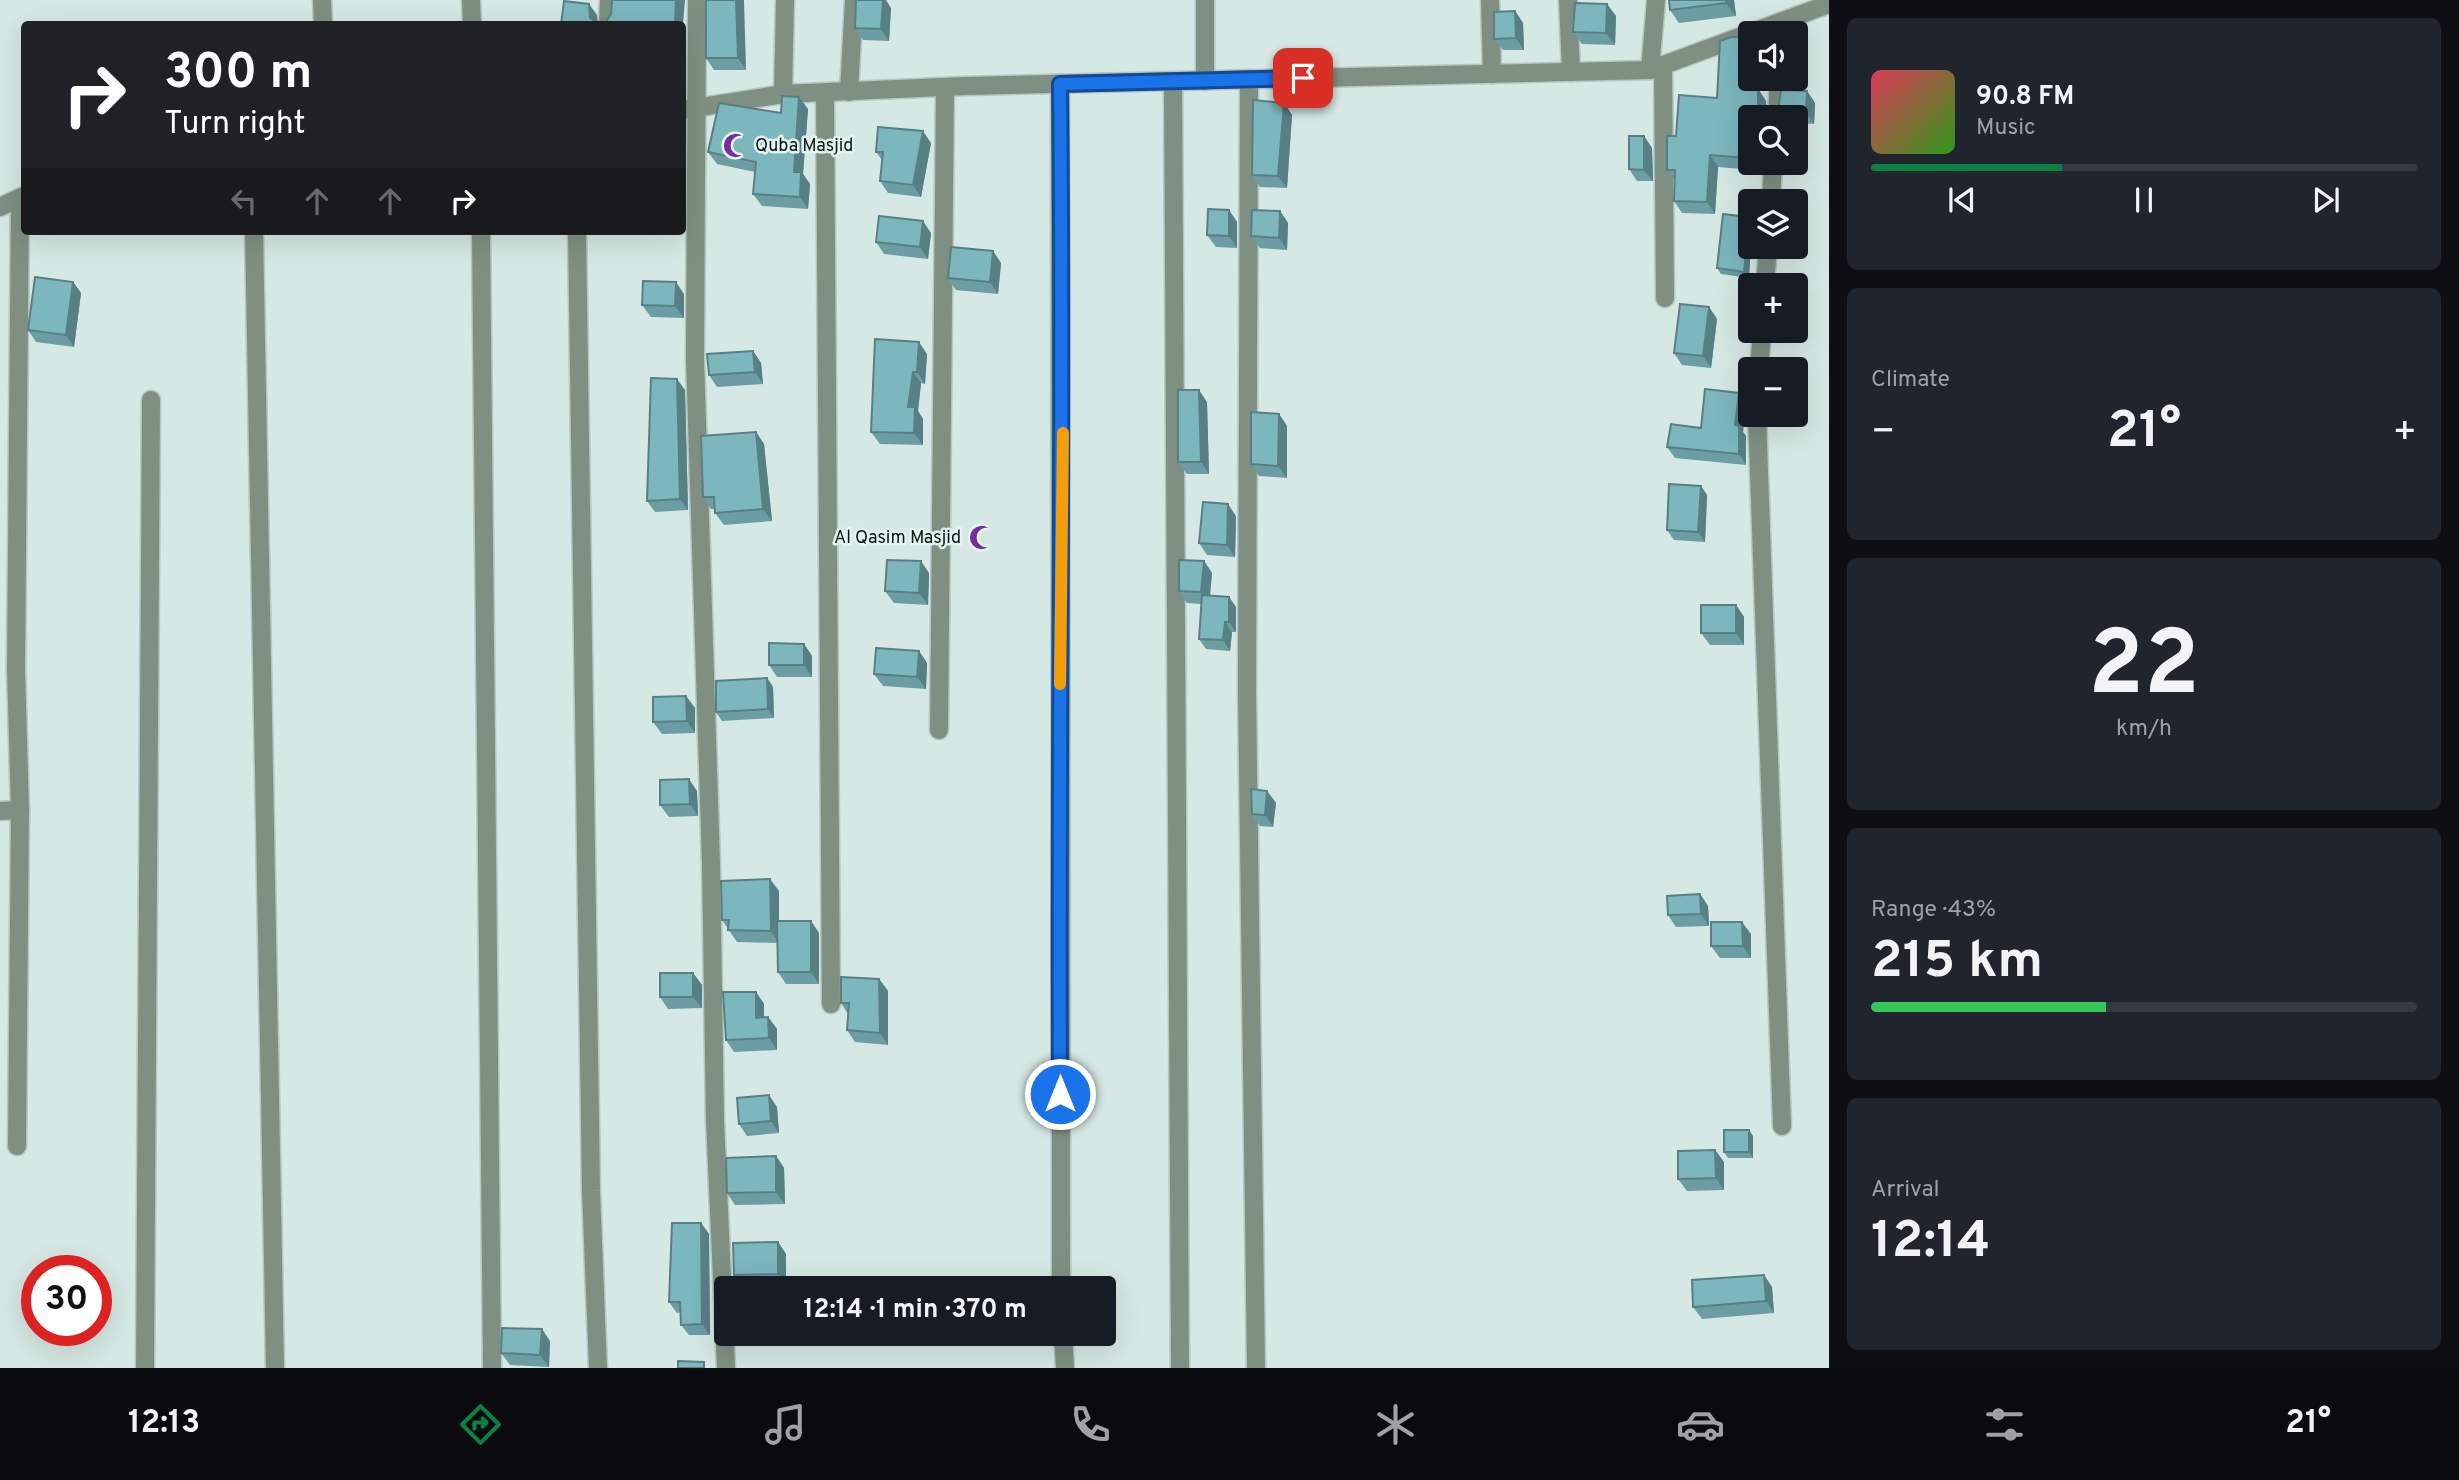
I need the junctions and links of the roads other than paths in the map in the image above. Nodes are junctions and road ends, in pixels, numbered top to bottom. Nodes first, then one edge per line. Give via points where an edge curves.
1 (322, 0) edge
2 (471, 0) edge
3 (609, 0) edge
4 (697, 0) edge
5 (785, 0) edge
6 (854, 0) edge
7 (1205, 0) edge
8 (1490, 0) edge
9 (1568, 0) edge
10 (1656, 0) edge
11 (1829, 4) edge
12 (323, 21) edge
13 (472, 21) edge
14 (608, 21) edge
15 (1795, 21) edge
16 (1738, 42) edge
17 (1656, 68) junction
18 (1571, 72) junction
19 (1492, 74) junction
20 (1249, 79) junction
21 (1172, 81) junction
22 (1205, 81) junction
23 (1060, 84) junction
24 (945, 88) junction
25 (849, 92) junction
26 (783, 94) junction
27 (825, 94) junction
28 (690, 109) edge
29 (21, 197) edge
30 (0, 207) edge
31 (22, 235) edge
32 (254, 235) edge
33 (481, 235) edge
34 (577, 235) edge
35 (1665, 298) dead end
36 (151, 400) dead end
37 (1757, 427) edge
38 (939, 730) dead end
39 (20, 810) junction
40 (0, 811) edge
41 (9, 961) edge
42 (831, 1004) dead end
43 (1782, 1126) dead end
44 (17, 1146) dead end
45 (1061, 1276) edge
46 (1064, 1346) edge
47 (145, 1368) edge
48 (275, 1368) edge
49 (492, 1368) edge
50 (598, 1368) edge
51 (726, 1368) edge
52 (1065, 1368) edge
53 (1180, 1368) edge
54 (1256, 1368) edge

1 - 12 street
2 - 13 street
3 - 14 street
4 - 28 street
5 - 26 street
6 - 25 street
7 - 22 street
8 - 19 street
9 - 18 street
10 - 17 street
11 - 15 street
16 - 17 street
17 - 18 street
17 - 35 street
18 - 19 street
19 - 20 street
20 - 22 street
20 - 54 street via 1247,692
21 - 22 street
21 - 23 street
21 - 53 street
23 - 24 street
23 - 45 street
24 - 25 street
24 - 38 street
25 - 27 street
26 - 27 street
26 - 28 street
27 - 42 street
28 - 51 street via 715,1120
29 - 30 street
31 - 39 street via 16,669
32 - 48 street
33 - 49 street
34 - 50 street
36 - 47 street
37 - 43 street
39 - 40 street
39 - 41 street
41 - 44 street
46 - 52 street

